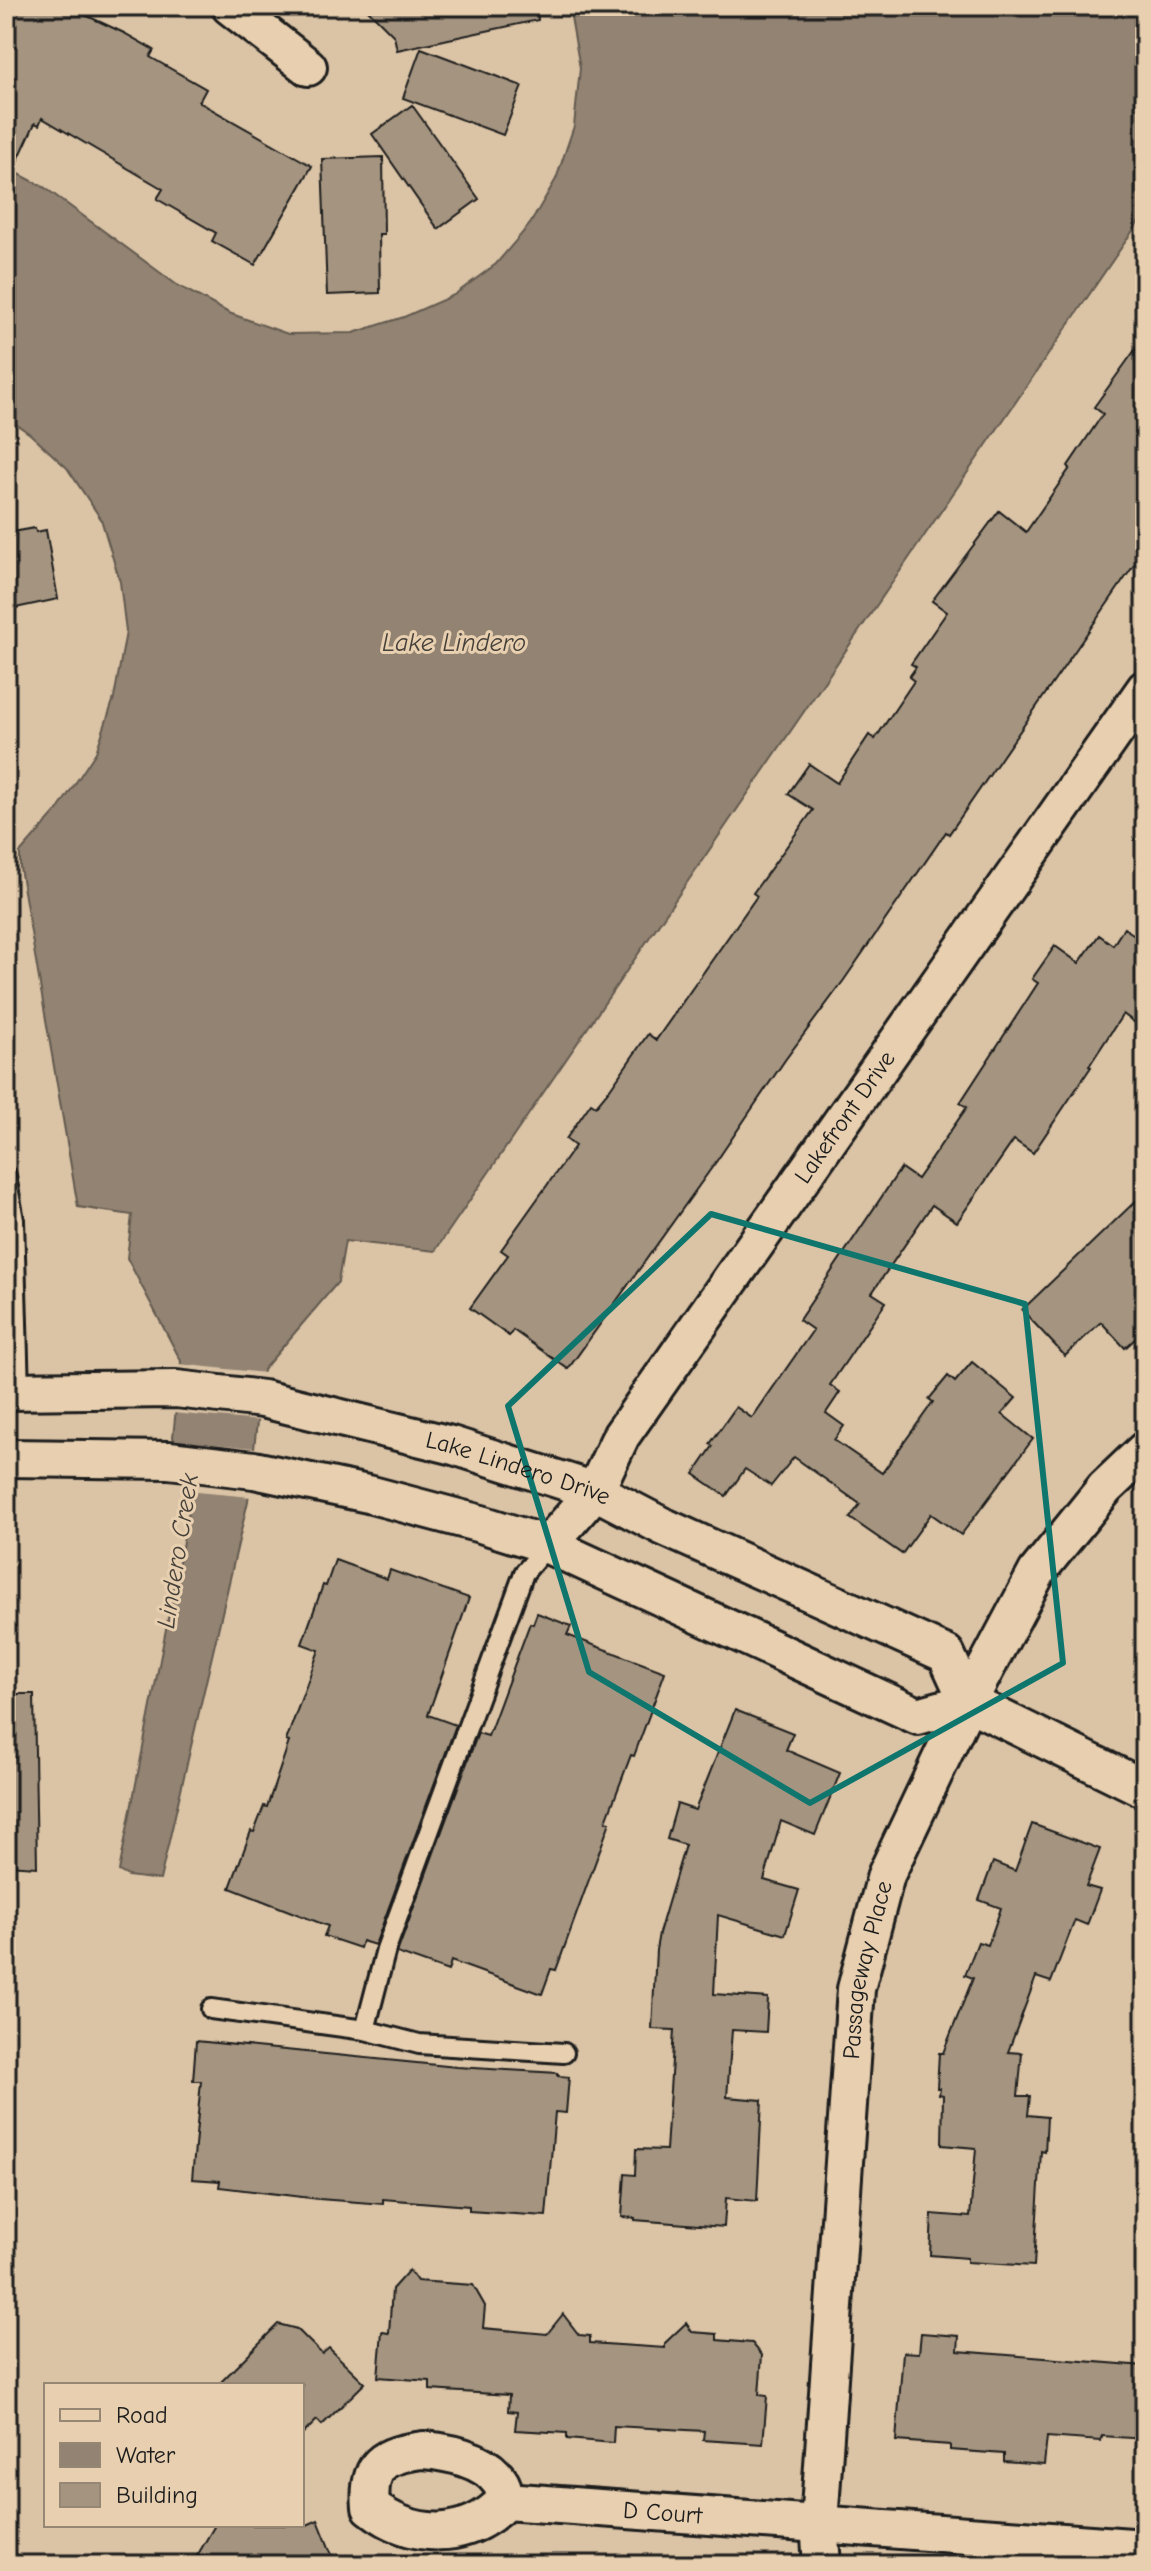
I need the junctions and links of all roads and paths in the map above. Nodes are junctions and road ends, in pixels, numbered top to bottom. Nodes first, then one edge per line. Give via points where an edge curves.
1 (230, 6) edge
2 (308, 67) dead end
3 (1145, 689) edge
4 (6, 1176) edge
5 (13, 1391) edge
6 (1145, 1450) edge
7 (6, 1458) edge
8 (595, 1491) junction
9 (548, 1545) junction
10 (968, 1702) junction
11 (1145, 1789) edge
12 (211, 2009) dead end
13 (365, 2030) junction
14 (564, 2053) dead end
15 (505, 2501) dead end
16 (819, 2523) junction
17 (1145, 2548) edge
18 (822, 2565) edge

1 - 2 street
3 - 8 street, Lakefront Drive via 621,1436
4 - 5 lane via 14,1220
5 - 8 street, Lake Lindero Drive via 176,1389 263,1399 451,1445
6 - 10 street, Passageway Place via 1105,1488 1037,1572
7 - 9 street via 169,1460 254,1470 368,1494
8 - 9 street, Lakefront Drive
8 - 10 street, Lake Lindero Drive via 946,1654
9 - 10 street via 918,1716
9 - 13 lane via 524,1573 386,1949
10 - 11 street
10 - 16 street, Passageway Place via 886,1875 856,1989
12 - 13 lane
13 - 14 lane via 419,2044
15 - 16 street, D Court
16 - 17 street, D Court
16 - 18 street, Passageway Place

